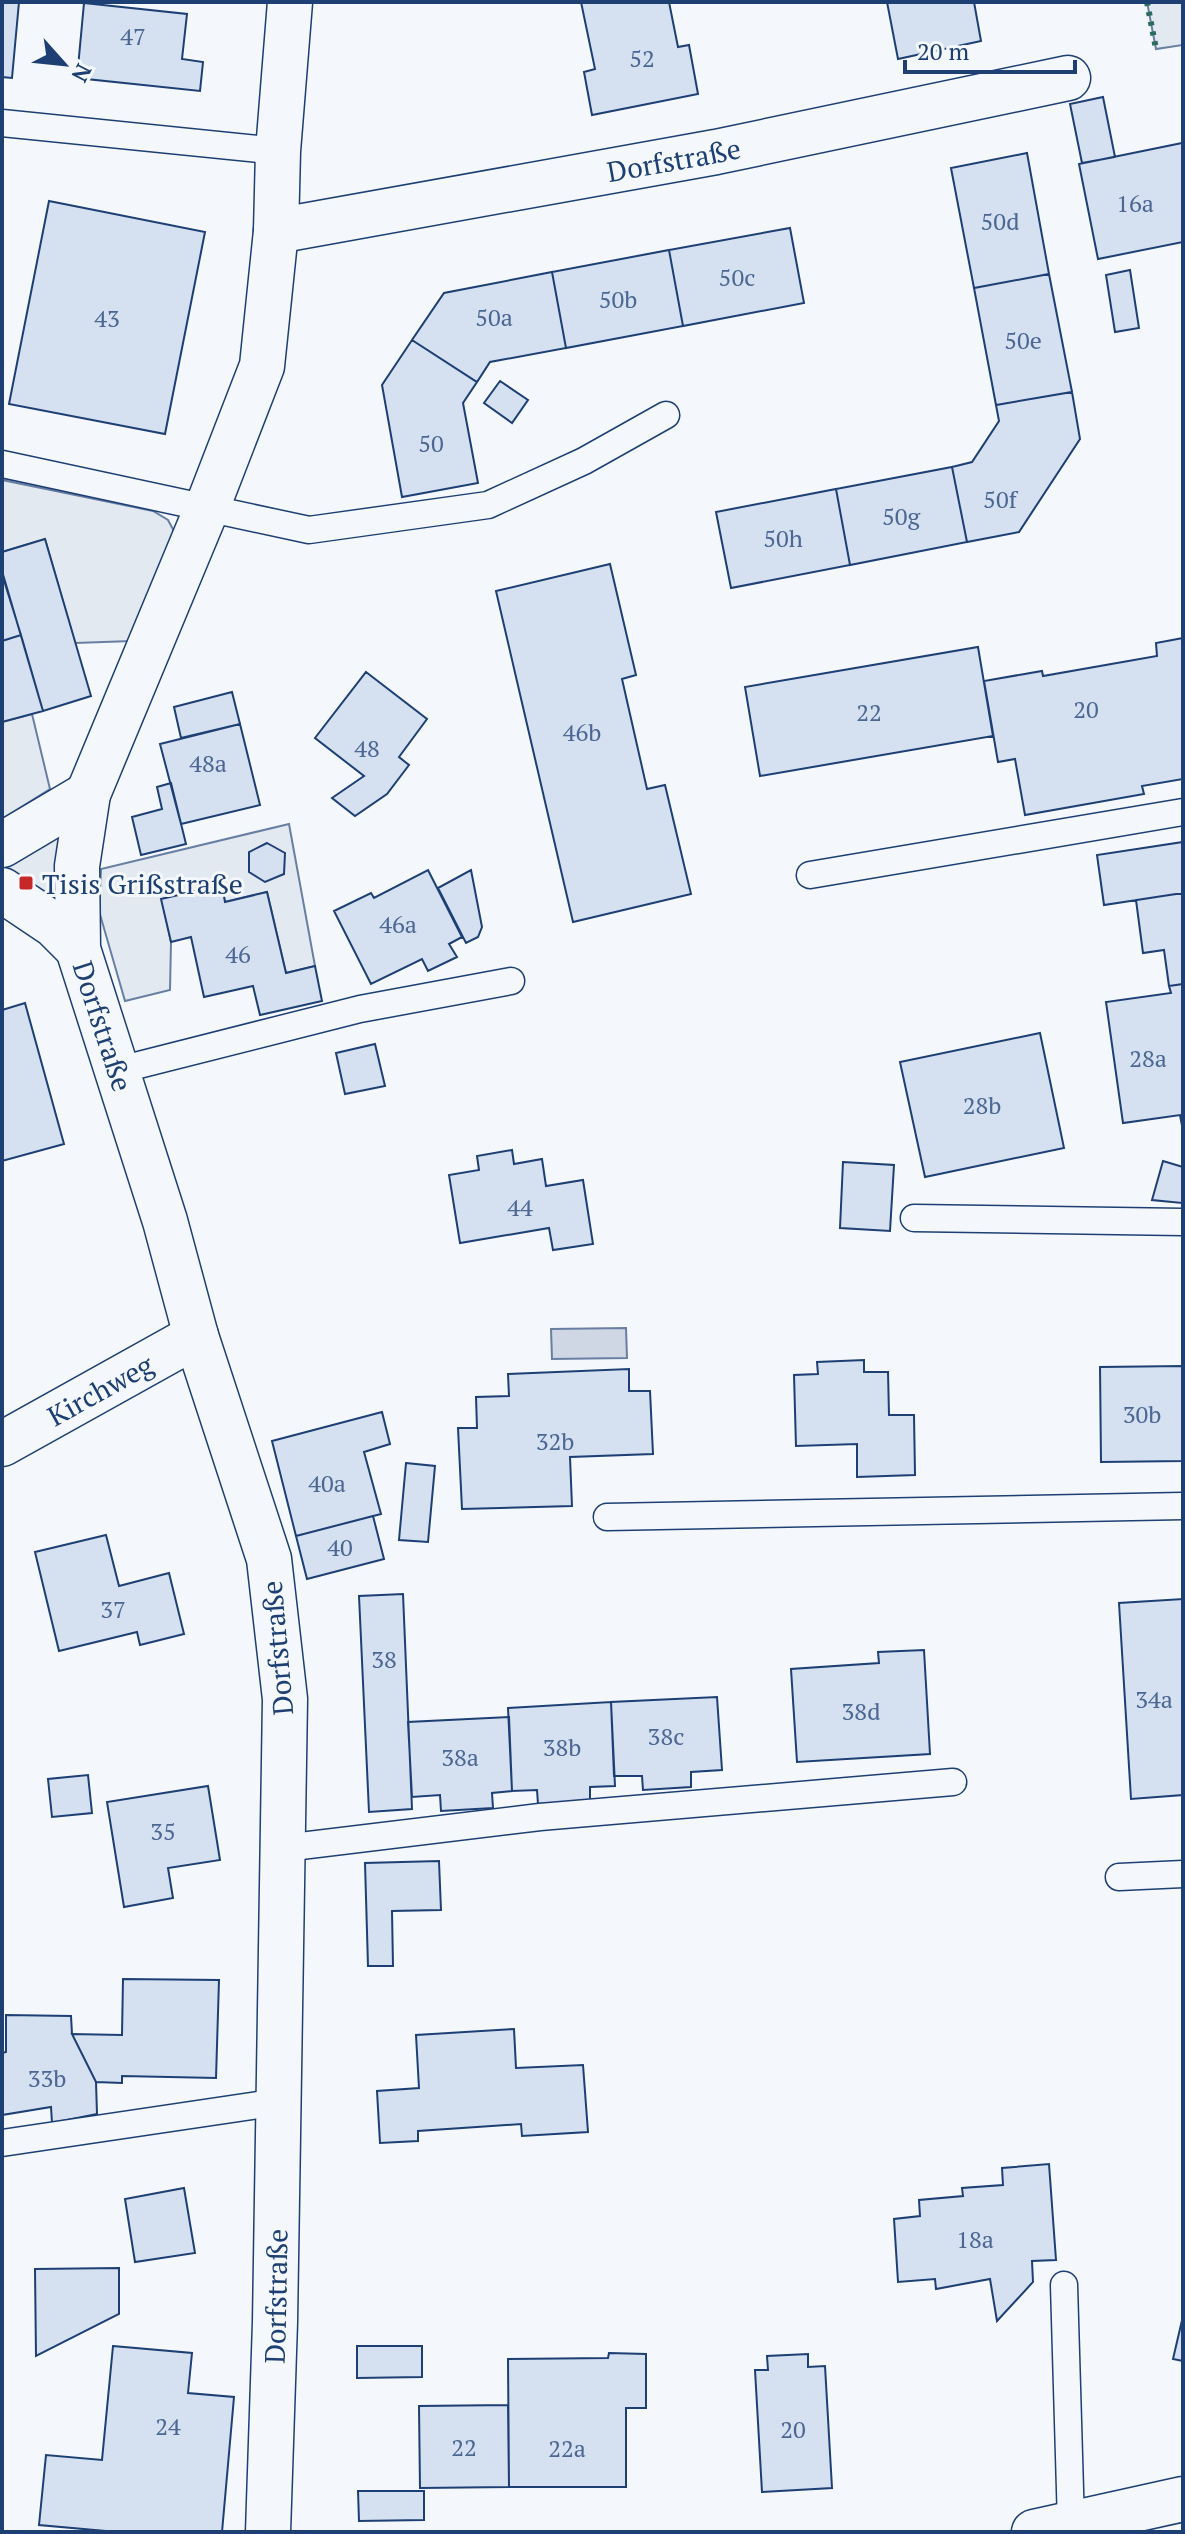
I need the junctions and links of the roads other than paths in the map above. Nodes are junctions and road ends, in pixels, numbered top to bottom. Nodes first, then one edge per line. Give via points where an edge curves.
1 (290, 2) edge
2 (1068, 78) dead end
3 (2, 123) edge
4 (278, 151) junction
5 (276, 231) junction
6 (666, 415) dead end
7 (2, 464) edge
8 (207, 508) junction
9 (88, 794) junction
10 (1183, 812) edge
11 (2, 845) edge
12 (810, 875) dead end
13 (2, 890) edge
14 (78, 949) junction
15 (511, 981) dead end
16 (119, 1070) junction
17 (914, 1218) dead end
18 (1183, 1222) edge
19 (196, 1336) junction
20 (2, 1444) edge
21 (1183, 1506) edge
22 (607, 1517) dead end
23 (953, 1782) dead end
24 (284, 1848) junction
25 (1183, 1874) edge
26 (1119, 1877) dead end
27 (279, 2102) junction
28 (2, 2143) edge
29 (1064, 2285) dead end
30 (1183, 2499) edge
31 (1052, 2528) edge
32 (268, 2532) edge

1 - 4 street, Dorfstraße
2 - 5 street, Dorfstraße via 716,152
3 - 4 lane
4 - 5 street, Dorfstraße
5 - 8 street, Dorfstraße via 262,366
6 - 8 lane via 584,461 488,505 309,530
7 - 8 lane
8 - 9 street, Dorfstraße
9 - 11 street
9 - 14 street, Dorfstraße via 77,866
10 - 12 lane
13 - 14 street via 54,925
14 - 16 street, Dorfstraße
15 - 16 lane via 360,1009
16 - 19 street, Dorfstraße
17 - 18 lane
19 - 20 street, Kirchweg
19 - 24 street, Dorfstraße via 269,1559 285,1699
21 - 22 lane
23 - 24 lane via 540,1817
24 - 27 street, Dorfstraße
25 - 26 lane
27 - 28 lane
27 - 32 street, Dorfstraße
29 - 31 lane
30 - 31 street

